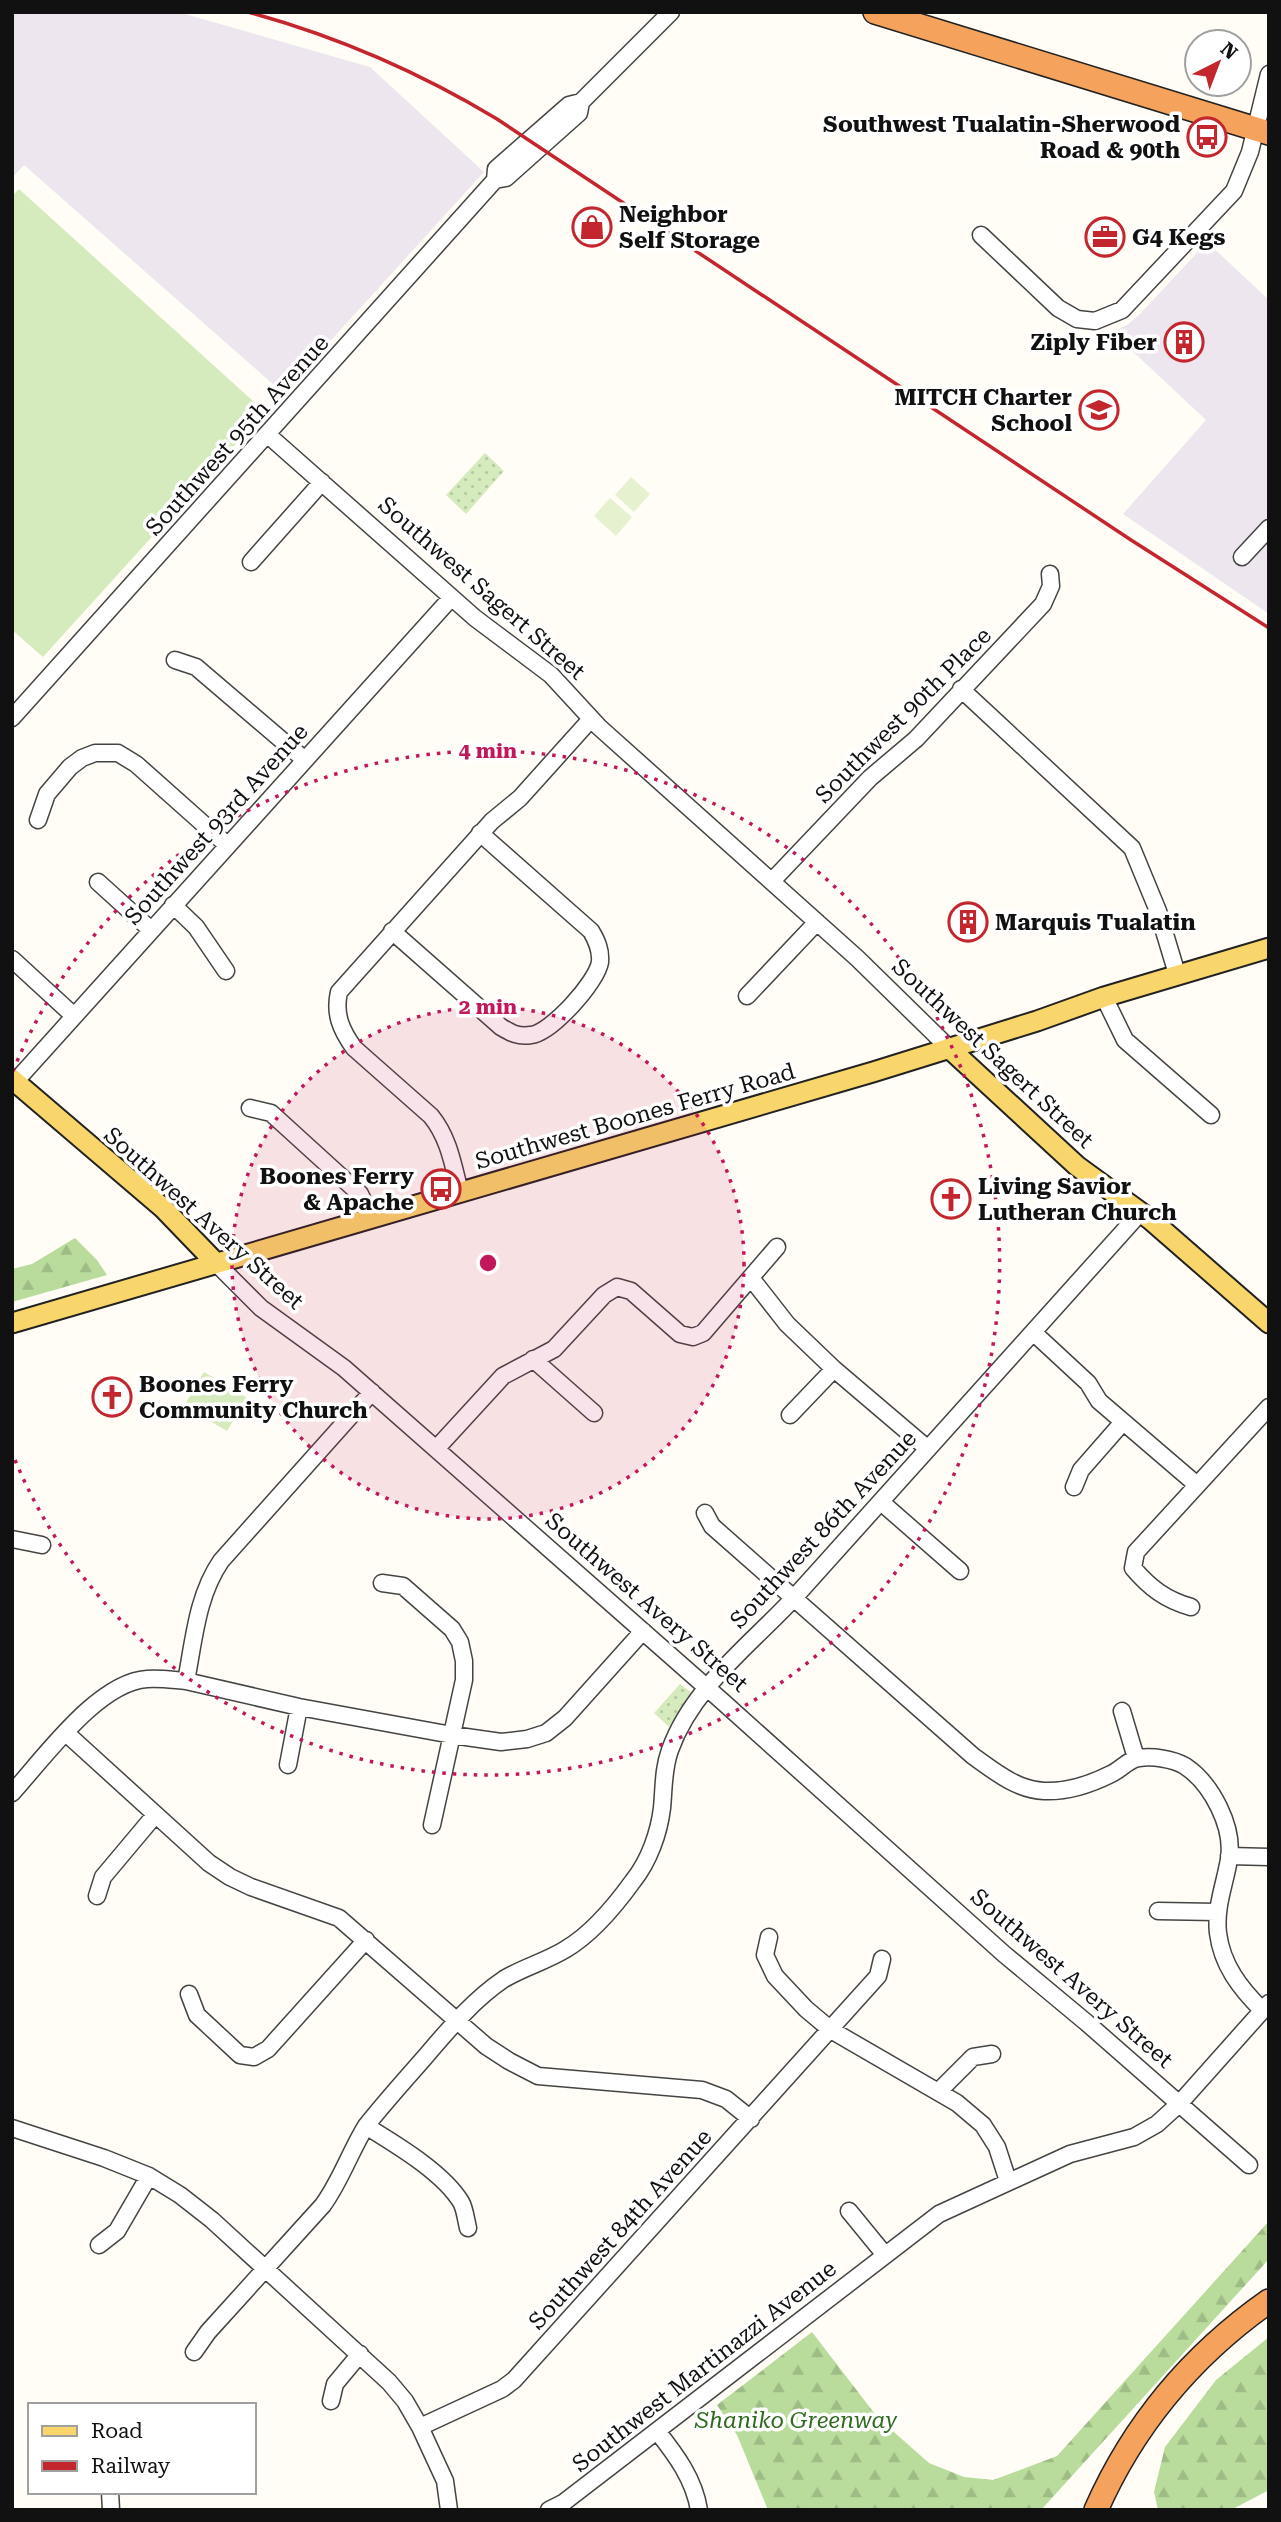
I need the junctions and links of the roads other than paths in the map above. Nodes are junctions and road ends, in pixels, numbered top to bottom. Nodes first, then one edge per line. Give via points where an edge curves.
1 (671, 12) edge
2 (875, 12) edge
3 (1269, 74) edge
4 (1262, 131) edge
5 (981, 235) dead end
6 (268, 435) junction
7 (322, 482) junction
8 (1269, 528) edge
9 (1242, 557) dead end
10 (251, 562) dead end
11 (1050, 574) dead end
12 (451, 598) junction
13 (176, 660) dead end
14 (961, 689) junction
15 (12, 718) edge
16 (591, 719) junction
17 (305, 760) junction
18 (38, 820) dead end
19 (481, 833) junction
20 (227, 845) junction
21 (772, 881) junction
22 (98, 882) dead end
23 (173, 905) junction
24 (817, 922) junction
25 (151, 930) junction
26 (392, 931) junction
27 (1269, 948) edge
28 (12, 959) edge
29 (226, 971) dead end
30 (1177, 974) junction
31 (747, 996) dead end
32 (1104, 997) junction
33 (74, 1016) junction
34 (949, 1048) junction
35 (14, 1080) edge
36 (250, 1108) dead end
37 (1211, 1115) dead end
38 (460, 1192) junction
39 (1140, 1213) junction
40 (371, 1217) junction
41 (777, 1247) dead end
42 (216, 1263) junction
43 (751, 1278) junction
44 (12, 1323) edge
45 (1269, 1323) edge
46 (1034, 1333) junction
47 (533, 1359) junction
48 (834, 1369) junction
49 (372, 1392) junction
50 (1269, 1407) edge
51 (594, 1413) dead end
52 (790, 1415) dead end
53 (1123, 1422) junction
54 (436, 1448) junction
55 (928, 1450) junction
56 (1197, 1485) junction
57 (1074, 1487) dead end
58 (881, 1502) junction
59 (705, 1513) dead end
60 (12, 1539) edge
61 (42, 1545) dead end
62 (960, 1571) dead end
63 (382, 1583) dead end
64 (793, 1599) junction
65 (1191, 1607) dead end
66 (643, 1631) junction
67 (186, 1681) junction
68 (708, 1688) junction
69 (299, 1707) junction
70 (1122, 1711) dead end
71 (66, 1733) junction
72 (452, 1735) junction
73 (1136, 1758) junction
74 (288, 1766) dead end
75 (12, 1793) edge
76 (155, 1815) junction
77 (432, 1825) dead end
78 (1229, 1856) junction
79 (1269, 1857) edge
80 (97, 1896) dead end
81 (1158, 1911) dead end
82 (1217, 1912) junction
83 (769, 1937) dead end
84 (366, 1940) junction
85 (882, 1959) dead end
86 (189, 1994) dead end
87 (1265, 2007) edge
88 (457, 2020) junction
89 (831, 2029) junction
90 (992, 2054) dead end
91 (939, 2091) junction
92 (1180, 2104) junction
93 (751, 2119) junction
94 (366, 2126) junction
95 (12, 2128) edge
96 (1249, 2165) dead end
97 (149, 2176) junction
98 (1008, 2181) junction
99 (849, 2211) dead end
100 (468, 2228) dead end
101 (100, 2245) dead end
102 (885, 2255) junction
103 (264, 2270) junction
104 (1269, 2301) edge
105 (194, 2352) dead end
106 (360, 2354) junction
107 (331, 2401) dead end
108 (420, 2427) junction
109 (657, 2431) junction
110 (559, 2507) edge
111 (449, 2510) edge
112 (699, 2510) edge
113 (1096, 2510) edge

1 - 6 street, Southwest 95th Avenue via 581,102 569,105 496,169 495,180
2 - 4 highway
3 - 4 street
4 - 5 street via 1234,191 1122,310 1108,317 1076,319 1058,308
6 - 7 street, Southwest Sagert Street
6 - 15 street, Southwest 95th Avenue
7 - 10 street
7 - 12 street, Southwest Sagert Street
8 - 9 street
11 - 14 street, Southwest 90th Place via 1044,604
12 - 16 street, Southwest Sagert Street via 541,666
12 - 17 street, Southwest 93rd Avenue
13 - 17 street via 196,667
14 - 21 street, Southwest 90th Place
14 - 30 street via 1132,848
16 - 19 street via 520,798
16 - 21 street, Southwest Sagert Street
17 - 20 street, Southwest 93rd Avenue
18 - 20 street via 47,794 70,767 95,754 118,753
19 - 26 street
19 - 26 street via 592,931 600,949 600,964 592,980 549,1028 515,1036
20 - 23 street, Southwest 93rd Avenue
21 - 24 street, Southwest Sagert Street
22 - 25 street
23 - 25 street, Southwest 93rd Avenue
23 - 29 street via 196,927
24 - 31 street
24 - 34 street, Southwest Sagert Street
25 - 33 street, Southwest 93rd Avenue
26 - 38 street via 339,992 338,1018 354,1048 440,1128
27 - 30 main road, Southwest Boones Ferry Road
28 - 33 street
30 - 32 main road, Southwest Boones Ferry Road
32 - 34 main road, Southwest Boones Ferry Road
32 - 37 street via 1125,1040
33 - 35 street, Southwest 93rd Avenue
34 - 38 main road, Southwest Boones Ferry Road
34 - 39 main road, Southwest Sagert Street via 1087,1175
35 - 42 main road, Southwest Avery Street via 163,1208
36 - 40 street via 271,1113 365,1199
38 - 40 main road, Southwest Boones Ferry Road
39 - 45 main road, Southwest Sagert Street
39 - 46 street, Southwest 86th Avenue
40 - 42 main road, Southwest Boones Ferry Road
41 - 43 street
42 - 44 main road, Southwest Boones Ferry Road
42 - 49 street, Southwest Avery Street via 261,1308
43 - 47 street via 703,1333 693,1337 680,1334 631,1291 618,1287 604,1295 559,1344
43 - 48 street via 787,1324
46 - 53 street
46 - 55 street, Southwest 86th Avenue
47 - 51 street
47 - 54 street via 493,1384
48 - 52 street
48 - 55 street
49 - 54 street, Southwest Avery Street
49 - 67 street via 209,1578
50 - 56 street
53 - 56 street
53 - 57 street via 1081,1470
54 - 66 street, Southwest Avery Street
55 - 58 street, Southwest 86th Avenue
56 - 65 street via 1136,1552 1133,1568 1171,1602
58 - 62 street
58 - 64 street, Southwest 86th Avenue
59 - 64 street via 712,1526
60 - 61 street
63 - 72 street via 403,1586 452,1629 460,1643 464,1680
64 - 68 street, Southwest 86th Avenue
64 - 73 street via 973,1756 1019,1785 1044,1791 1075,1788 1112,1774
66 - 68 street, Southwest Avery Street
66 - 72 street via 546,1733 501,1742
67 - 69 street
67 - 71 street via 146,1679 127,1684 106,1694
68 - 88 street, Southwest 86th Avenue via 687,1715 670,1750 657,1833 634,1880 586,1935 506,1979
68 - 92 street, Southwest Avery Street via 1004,1954
69 - 72 street
69 - 74 street
70 - 73 street
71 - 75 street
71 - 76 street
72 - 77 street
73 - 78 street via 1162,1758 1184,1766 1204,1783 1221,1815
76 - 80 street via 103,1877
76 - 84 street via 230,1877 339,1918
78 - 79 street
78 - 82 street
81 - 82 street
82 - 87 street via 1224,1959 1234,1979
83 - 89 street via 765,1955 775,1976
84 - 86 street via 268,2049 254,2057 240,2055 197,2015
84 - 88 street
85 - 89 street, Southwest 84th Avenue via 878,1976
87 - 92 street, Southwest Martinazzi Avenue
88 - 93 street via 509,2062 538,2076 702,2090 726,2099
88 - 94 street, Southwest 86th Avenue
89 - 91 street
89 - 93 street, Southwest 84th Avenue
90 - 91 street via 974,2057
91 - 98 street via 983,2125 997,2147
92 - 96 street, Southwest Avery Street
92 - 98 street, Southwest Martinazzi Avenue via 1134,2137 1070,2154
93 - 108 street, Southwest 84th Avenue via 514,2380
94 - 100 street via 439,2178 461,2202
94 - 103 street, Southwest 86th Avenue via 334,2190
95 - 97 street
97 - 101 street via 117,2231
97 - 103 street via 212,2220
98 - 102 street, Southwest Martinazzi Avenue via 939,2214
99 - 102 street
102 - 109 street, Southwest Martinazzi Avenue
103 - 105 street, Southwest 86th Avenue
103 - 106 street
104 - 113 highway via 1218,2340 1165,2395 1125,2452
106 - 107 street via 335,2384
106 - 108 street via 405,2401
108 - 111 street via 445,2481
109 - 110 street, Southwest Martinazzi Avenue
109 - 112 street via 678,2458

